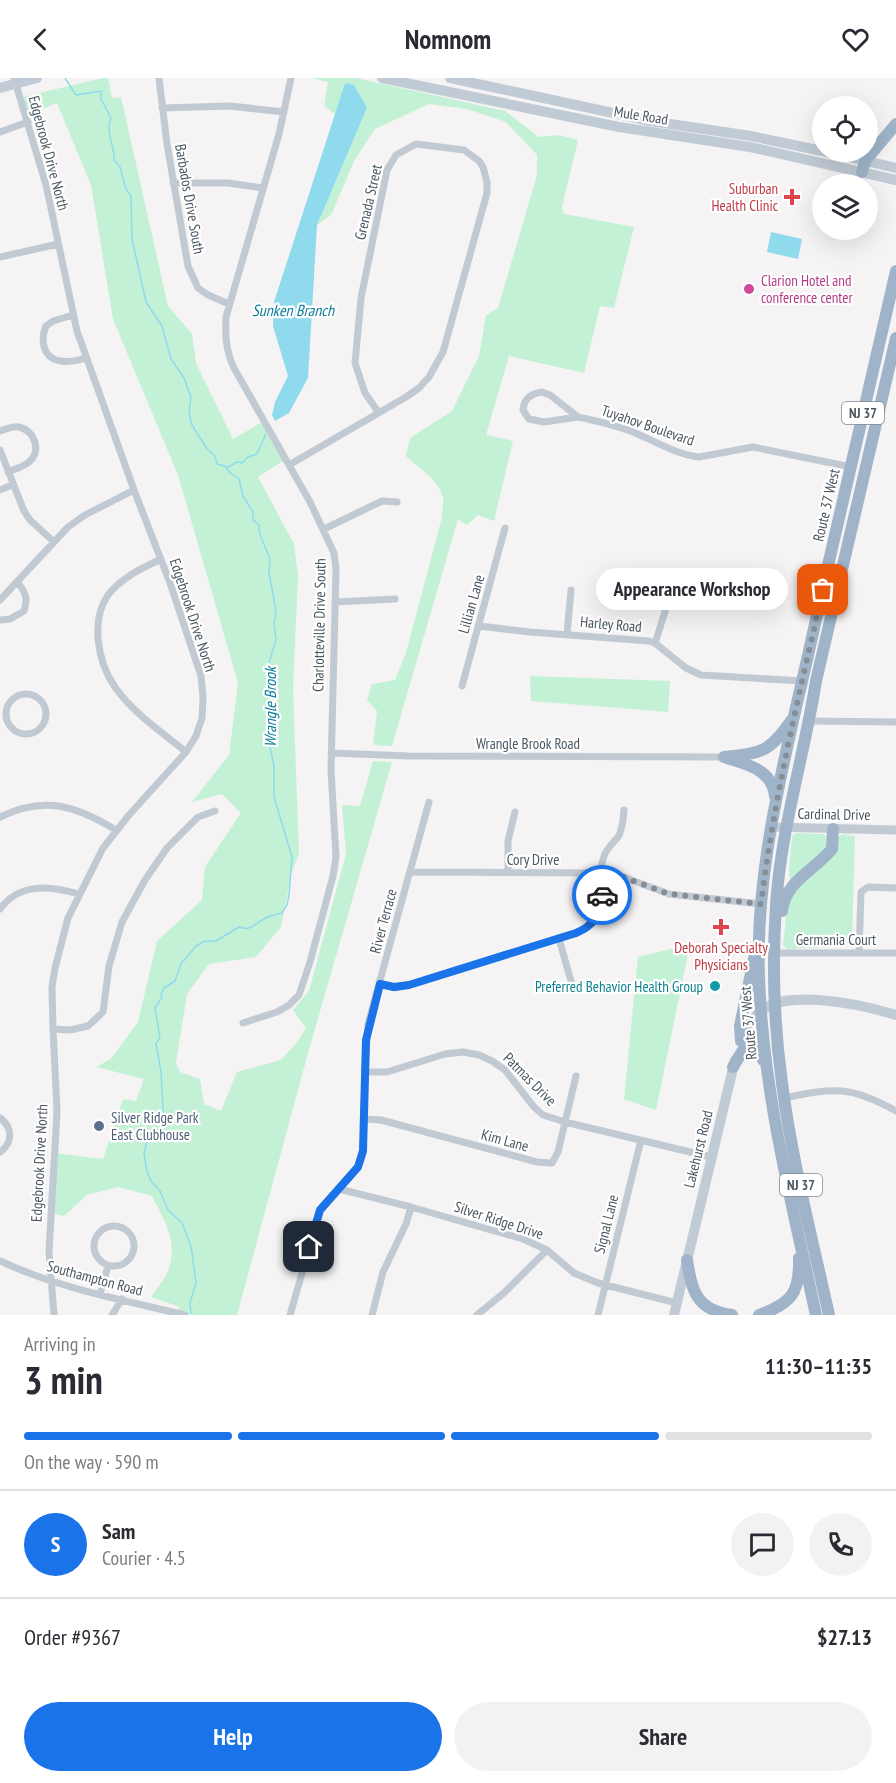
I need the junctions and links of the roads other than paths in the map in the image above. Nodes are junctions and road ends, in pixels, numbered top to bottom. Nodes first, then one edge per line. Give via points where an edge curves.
1 (37, 78) edge
2 (159, 78) edge
3 (291, 78) edge
4 (382, 78) edge
5 (450, 78) edge
6 (15, 81) edge
7 (429, 83) edge
8 (0, 88) edge
9 (162, 108) junction
10 (284, 112) junction
11 (621, 115) junction
12 (28, 122) junction
13 (896, 124) edge
14 (619, 127) junction
15 (0, 132) edge
16 (735, 139) junction
17 (778, 141) junction
18 (812, 148) edge
19 (776, 153) junction
20 (853, 162) edge
21 (863, 166) junction
22 (896, 168) edge
23 (896, 180) edge
24 (173, 183) junction
25 (263, 188) junction
26 (58, 244) junction
27 (0, 257) edge
28 (896, 271) edge
29 (229, 304) junction
30 (73, 315) junction
31 (896, 338) edge
32 (86, 358) junction
33 (891, 381) edge
34 (379, 413) junction
35 (578, 417) junction
36 (0, 431) edge
37 (0, 450) edge
38 (289, 465) junction
39 (850, 467) junction
40 (8, 472) junction
41 (12, 485) junction
42 (0, 490) edge
43 (134, 490) junction
44 (397, 502) dead end
45 (505, 528) dead end
46 (324, 529) junction
47 (54, 542) junction
48 (161, 560) junction
49 (17, 582) junction
50 (571, 590) dead end
51 (395, 599) dead end
52 (669, 599) dead end
53 (0, 600) edge
54 (335, 602) junction
55 (0, 620) edge
56 (479, 626) junction
57 (567, 634) junction
58 (655, 643) junction
59 (802, 681) junction
60 (462, 686) dead end
61 (794, 718) junction
62 (809, 721) junction
63 (896, 722) edge
64 (7, 724) junction
65 (0, 729) edge
66 (186, 752) junction
67 (331, 753) junction
68 (724, 757) junction
69 (429, 802) dead end
70 (776, 806) junction
71 (624, 810) dead end
72 (215, 811) dead end
73 (515, 812) dead end
74 (0, 817) edge
75 (772, 827) junction
76 (786, 828) junction
77 (833, 829) junction
78 (896, 830) edge
79 (116, 831) junction
80 (410, 872) junction
81 (508, 872) junction
82 (603, 873) junction
83 (896, 888) edge
84 (79, 894) junction
85 (761, 904) junction
86 (0, 909) edge
87 (559, 939) junction
88 (760, 939) junction
89 (775, 950) junction
90 (859, 953) junction
91 (896, 953) edge
92 (380, 984) junction
93 (573, 988) dead end
94 (775, 1003) junction
95 (761, 1011) junction
96 (896, 1015) edge
97 (243, 1023) dead end
98 (53, 1029) junction
99 (741, 1041) junction
100 (733, 1068) junction
101 (767, 1070) junction
102 (365, 1072) junction
103 (576, 1076) dead end
104 (784, 1098) junction
105 (896, 1111) edge
106 (0, 1118) edge
107 (363, 1119) junction
108 (565, 1122) junction
109 (641, 1140) junction
110 (0, 1152) edge
111 (711, 1157) junction
112 (339, 1189) junction
113 (411, 1207) junction
114 (798, 1230) junction
115 (547, 1250) junction
116 (687, 1260) junction
117 (0, 1261) edge
118 (108, 1266) junction
119 (52, 1281) junction
120 (605, 1284) junction
121 (100, 1294) junction
122 (122, 1299) junction
123 (677, 1303) junction
124 (54, 1315) edge
125 (112, 1315) edge
126 (185, 1315) edge
127 (290, 1315) edge
128 (372, 1315) edge
129 (477, 1315) edge
130 (598, 1315) edge
131 (674, 1315) edge
132 (732, 1315) edge
133 (759, 1315) edge
134 (816, 1315) edge
135 (829, 1315) edge

1 - 6 main road
2 - 9 street, Barbados Drive South
3 - 10 street, Charlotteville Drive South
4 - 7 main road, Mule Road
5 - 11 main road, Mule Road
6 - 8 main road
6 - 12 street, Edgebrook Drive North
7 - 14 main road, Mule Road
9 - 10 street via 230,106
9 - 24 street, Barbados Drive South
10 - 25 street, Charlotteville Drive South
11 - 14 main road
11 - 16 main road, Mule Road
12 - 15 street
12 - 26 street, Edgebrook Drive North
13 - 21 highway
14 - 16 main road, Mule Road
16 - 17 main road, Mule Road
16 - 19 main road, Mule Road
17 - 18 main road, Mule Road
17 - 19 main road
19 - 21 main road, Mule Road
20 - 21 main road, Mule Road
21 - 22 main road, Mule Road
21 - 23 main road, Mule Road
24 - 25 street via 228,183
24 - 29 street, Barbados Drive South via 191,275 208,296
25 - 29 street, Charlotteville Drive South
26 - 27 street
26 - 30 street, Edgebrook Drive North
28 - 39 highway, Route 37 West / NJ 37
29 - 38 street, Charlotteville Drive South via 225,332 229,358
30 - 32 street, Edgebrook Drive North
30 - 32 street via 46,326 42,343 55,360
31 - 33 highway, Route 37 West / NJ 37
32 - 43 street, Edgebrook Drive North
33 - 62 highway, Route 37 West / NJ 37
34 - 34 street, Grenada Street via 419,387 443,351 487,193 479,160 464,150 416,144 396,155 387,170 361,298 355,363 365,393
34 - 38 street, Grenada Street
35 - 35 street, Tuyahov Boulevard via 542,392 534,393 524,403 523,410 532,421
35 - 39 street, Tuyahov Boulevard via 634,432 692,456 753,447
36 - 40 street via 21,428 35,442 31,460
37 - 40 street
38 - 46 street, Charlotteville Drive South
39 - 59 highway, Route 37 West / NJ 37
40 - 41 street
41 - 42 street
41 - 47 street via 30,520
43 - 47 street via 85,515
43 - 48 street, Edgebrook Drive North
44 - 46 street via 382,501
45 - 56 street, Lillian Lane
46 - 54 street, Charlotteville Drive South via 334,553
47 - 49 street
48 - 66 street, Edgebrook Drive North via 201,676 202,718
48 - 66 street via 132,574 108,596 100,619 100,656 112,682 132,708
49 - 53 street
49 - 55 street via 27,598 24,611
50 - 57 street
51 - 54 street
52 - 58 street
54 - 67 street, Charlotteville Drive South
56 - 57 street, Harley Road
56 - 60 street, Lillian Lane
57 - 58 street, Harley Road
58 - 59 street, Harley Road via 701,675
59 - 61 highway, Route 37 West / NJ 37
61 - 68 highway via 766,749
61 - 70 highway, Route 37 West / NJ 37
62 - 63 street
62 - 76 highway, Route 37 West / NJ 37
64 - 64 street via 20,734 39,729 46,714 41,701 26,694 11,700
64 - 65 street
66 - 79 street, Edgebrook Drive North
67 - 68 street, Wrangle Brook Road
67 - 97 street, Charlotteville Drive South via 336,858 301,992 277,1012
68 - 70 highway via 756,769 771,780
69 - 80 street, River Terrace
70 - 75 highway, Route 37 West / NJ 37
71 - 82 street via 620,832 603,859
72 - 98 street via 198,817 167,848 145,880 122,922 109,966 102,1012 88,1026
73 - 81 street via 508,841
74 - 79 street via 48,804 67,806
75 - 76 street, Cardinal Drive
75 - 85 highway, Route 37 West / NJ 37
76 - 77 street, Cardinal Drive
76 - 89 highway, Route 37 West / NJ 37 via 776,904
77 - 78 street, Cardinal Drive
77 - 89 highway via 832,849 787,892
79 - 84 street, Edgebrook Drive North
80 - 81 street, Cory Drive
80 - 92 street, River Terrace
81 - 82 street, Cory Drive
82 - 85 street, Cory Drive via 669,894
82 - 87 street via 598,914 587,928
83 - 90 street via 862,889
84 - 86 street via 40,887 19,893
84 - 98 street, Edgebrook Drive North via 68,918 55,968
85 - 88 highway, Route 37 West / NJ 37
87 - 92 street via 409,985
87 - 93 street
88 - 95 highway, Route 37 West / NJ 37
88 - 99 highway via 750,971
89 - 90 street, Germania Court
89 - 94 highway, Route 37 West / NJ 37
90 - 91 street, Germania Court
92 - 102 street, River Terrace via 369,1024
94 - 95 main road, Lakehurst Road
94 - 96 main road via 788,999 840,1002
94 - 104 highway, Route 37 West / NJ 37
95 - 99 main road, Lakehurst Road
95 - 101 highway, Route 37 West / NJ 37
98 - 119 street, Edgebrook Drive North via 57,1112 49,1251
99 - 100 main road, Lakehurst Road
100 - 101 highway via 743,1050 753,1045
100 - 111 main road, Lakehurst Road
101 - 114 highway, Route 37 West / NJ 37
102 - 107 street, River Terrace
102 - 108 street, Patmas Drive via 387,1072 445,1054 479,1055 505,1070 543,1115
103 - 108 street, Kim Lane
104 - 105 street via 840,1090 873,1098
104 - 135 highway, Route 37 West / NJ 37
106 - 110 street via 7,1125 10,1138
107 - 108 street, Kim Lane via 381,1120 543,1164 555,1160
107 - 112 street, River Terrace via 363,1151 358,1167
108 - 109 street, Patmas Drive
109 - 111 street, Patmas Drive
109 - 120 street, Signal Lane
111 - 116 main road, Lakehurst Road
112 - 113 street, Silver Ridge Drive
112 - 127 street, River Terrace via 320,1210
113 - 115 street, Silver Ridge Drive via 523,1239
113 - 128 street via 383,1272
114 - 133 highway via 798,1285 780,1307
114 - 134 highway, Route 37 West / NJ 37
115 - 120 street, Silver Ridge Drive via 574,1273
115 - 129 street
116 - 123 main road, Lakehurst Road
116 - 132 highway via 694,1293 700,1301
117 - 119 street, Southampton Road
118 - 118 street via 98,1259 94,1241 101,1230 119,1226 134,1239 134,1252 121,1266
118 - 121 street
119 - 121 street, Southampton Road
119 - 124 street, Edgebrook Drive North
120 - 123 street, Silver Ridge Drive
120 - 130 street, Signal Lane
121 - 122 street, Southampton Road
122 - 125 street
122 - 126 street, Southampton Road
123 - 131 main road, Lakehurst Road

